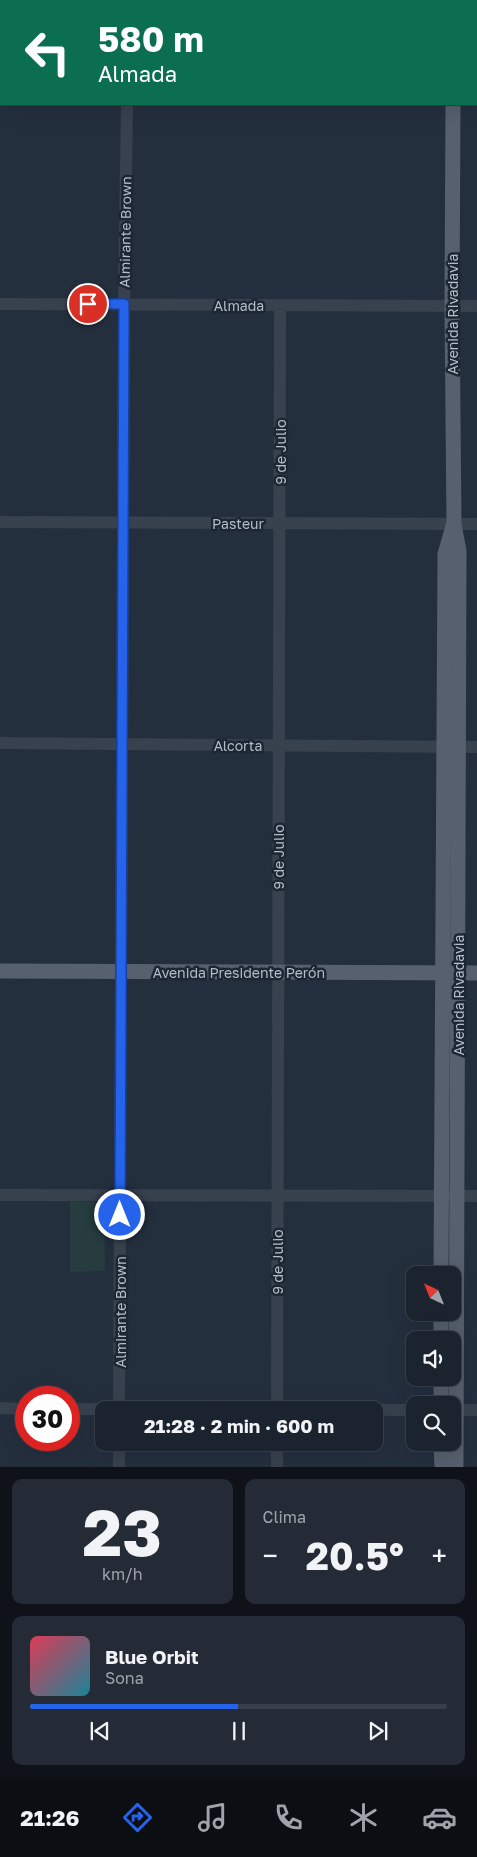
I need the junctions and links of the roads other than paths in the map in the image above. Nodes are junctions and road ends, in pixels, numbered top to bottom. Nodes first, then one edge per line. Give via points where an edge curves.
1 (127, 105) edge
2 (453, 105) edge
3 (0, 304) edge
4 (124, 304) junction
5 (280, 305) junction
6 (452, 306) junction
7 (477, 306) edge
8 (0, 522) edge
9 (123, 523) junction
10 (280, 524) junction
11 (454, 524) junction
12 (477, 524) edge
13 (0, 743) edge
14 (122, 744) junction
15 (279, 745) junction
16 (451, 746) junction
17 (477, 746) edge
18 (0, 971) edge
19 (121, 972) junction
20 (278, 972) junction
21 (450, 973) junction
22 (477, 973) edge
23 (0, 1195) edge
24 (120, 1195) junction
25 (277, 1196) junction
26 (442, 1196) junction
27 (457, 1196) junction
28 (477, 1196) edge
29 (441, 1266) edge
30 (454, 1396) edge
31 (119, 1401) edge
32 (277, 1401) edge
33 (0, 1408) edge
34 (15, 1409) edge
35 (80, 1409) edge
36 (95, 1410) edge
37 (383, 1410) edge
38 (406, 1410) edge
39 (461, 1410) edge
40 (477, 1410) edge
41 (119, 1451) edge
42 (277, 1451) edge
43 (441, 1451) edge
44 (455, 1451) edge
45 (119, 1467) edge
46 (277, 1467) edge
47 (442, 1467) edge
48 (456, 1467) edge

1 - 4 street, Almirante Brown
2 - 6 main road, Avenida Rivadavia
3 - 4 street, Almada
4 - 5 street, Almada
4 - 9 street, Almirante Brown
5 - 6 street, Almada
5 - 10 street, 9 de Julio
6 - 7 street, Almada
6 - 11 main road, Avenida Rivadavia
8 - 9 street, Pasteur
9 - 10 street, Pasteur
9 - 14 street, Almirante Brown
10 - 11 street, Pasteur
10 - 15 street, 9 de Julio
11 - 12 street, Pasteur
11 - 16 main road, Avenida Rivadavia via 459,551
13 - 14 street, Alcorta
14 - 15 street, Alcorta
14 - 19 street, Almirante Brown
15 - 16 street, Alcorta
15 - 20 street, 9 de Julio
16 - 17 street, Alcorta
16 - 21 main road, Avenida Rivadavia
18 - 19 main road, Avenida Presidente Perón
19 - 20 main road, Avenida Presidente Perón
19 - 24 street, Almirante Brown
20 - 21 main road, Avenida Presidente Perón
20 - 25 street, 9 de Julio
21 - 22 main road, Avenida Presidente Perón
21 - 26 main road, Avenida Rivadavia
21 - 27 main road, Avenida Rivadavia
23 - 24 street
24 - 25 street
24 - 31 street, Almirante Brown
25 - 26 street
25 - 32 street, 9 de Julio
26 - 27 street
26 - 29 main road, Avenida Rivadavia
27 - 28 street
27 - 30 main road, Avenida Rivadavia
33 - 34 street
35 - 36 street
37 - 38 street
39 - 40 street
41 - 45 street
42 - 46 street
43 - 47 main road
44 - 48 main road, Avenida Rivadavia

